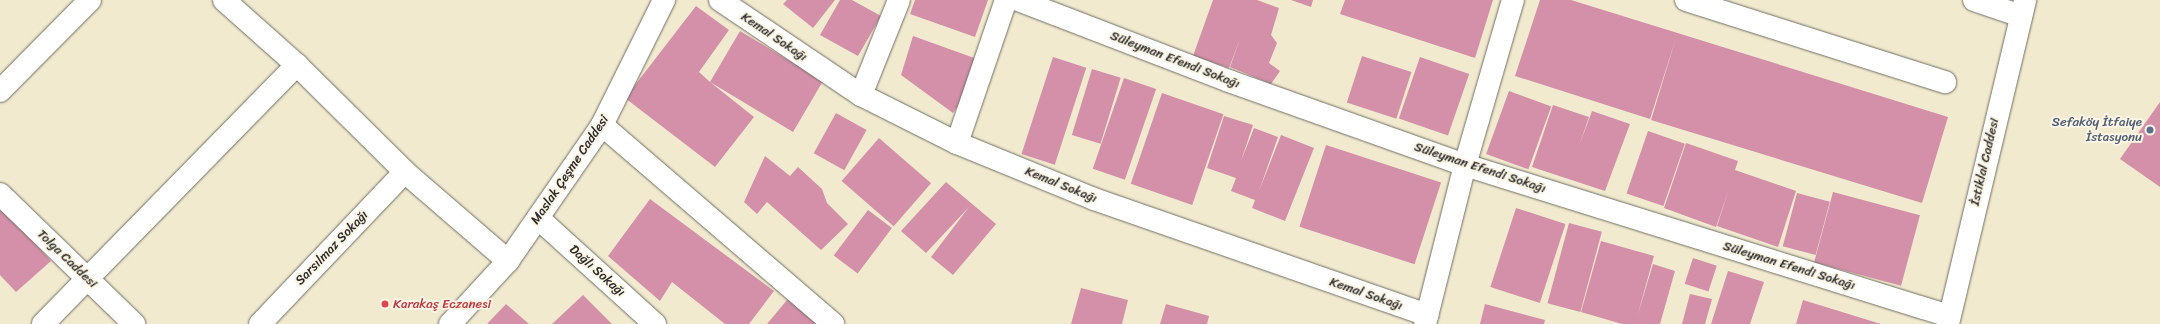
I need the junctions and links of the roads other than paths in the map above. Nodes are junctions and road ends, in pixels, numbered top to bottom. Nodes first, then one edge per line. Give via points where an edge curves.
1 (90, 0) edge
2 (664, 0) edge
3 (720, 0) edge
4 (899, 0) edge
5 (1006, 0) edge
6 (1018, 0) edge
7 (1513, 0) edge
8 (1686, 0) edge
9 (1974, 0) edge
10 (233, 3) edge
11 (2023, 8) edge
12 (297, 66) junction
13 (1945, 82) dead end
14 (0, 91) edge
15 (860, 95) junction
16 (602, 125) junction
17 (957, 143) junction
18 (1465, 165) junction
19 (404, 172) junction
20 (0, 194) edge
21 (538, 218) junction
22 (508, 261) junction
23 (87, 279) junction
24 (1426, 320) edge
25 (1949, 320) edge
26 (43, 324) edge
27 (134, 324) edge
28 (260, 324) edge
29 (450, 324) edge
30 (655, 324) edge
31 (833, 324) edge

1 - 14 street
2 - 16 street, Maslak Çeşme Caddesi
3 - 15 street, Kemal Sokağı
4 - 15 street
5 - 17 street
6 - 18 street, Süleyman Efendi Sokağı via 1229,81
7 - 18 street
8 - 13 street
9 - 11 street
10 - 12 street
11 - 25 street, İstiklal Caddesi
12 - 19 street
12 - 23 street
15 - 17 street, Kemal Sokağı
16 - 21 street, Maslak Çeşme Caddesi
16 - 31 street
17 - 24 street, Kemal Sokağı via 1094,199
18 - 24 street
18 - 25 street, Süleyman Efendi Sokağı
19 - 22 street
19 - 28 street, Sarsılmaz Sokağı
20 - 23 street, Tolga Caddesi
21 - 22 street, Maslak Çeşme Caddesi
21 - 30 street, Dağlı Sokağı
22 - 29 street, Maslak Çeşme Caddesi
23 - 26 street
23 - 27 street, Tolga Caddesi

